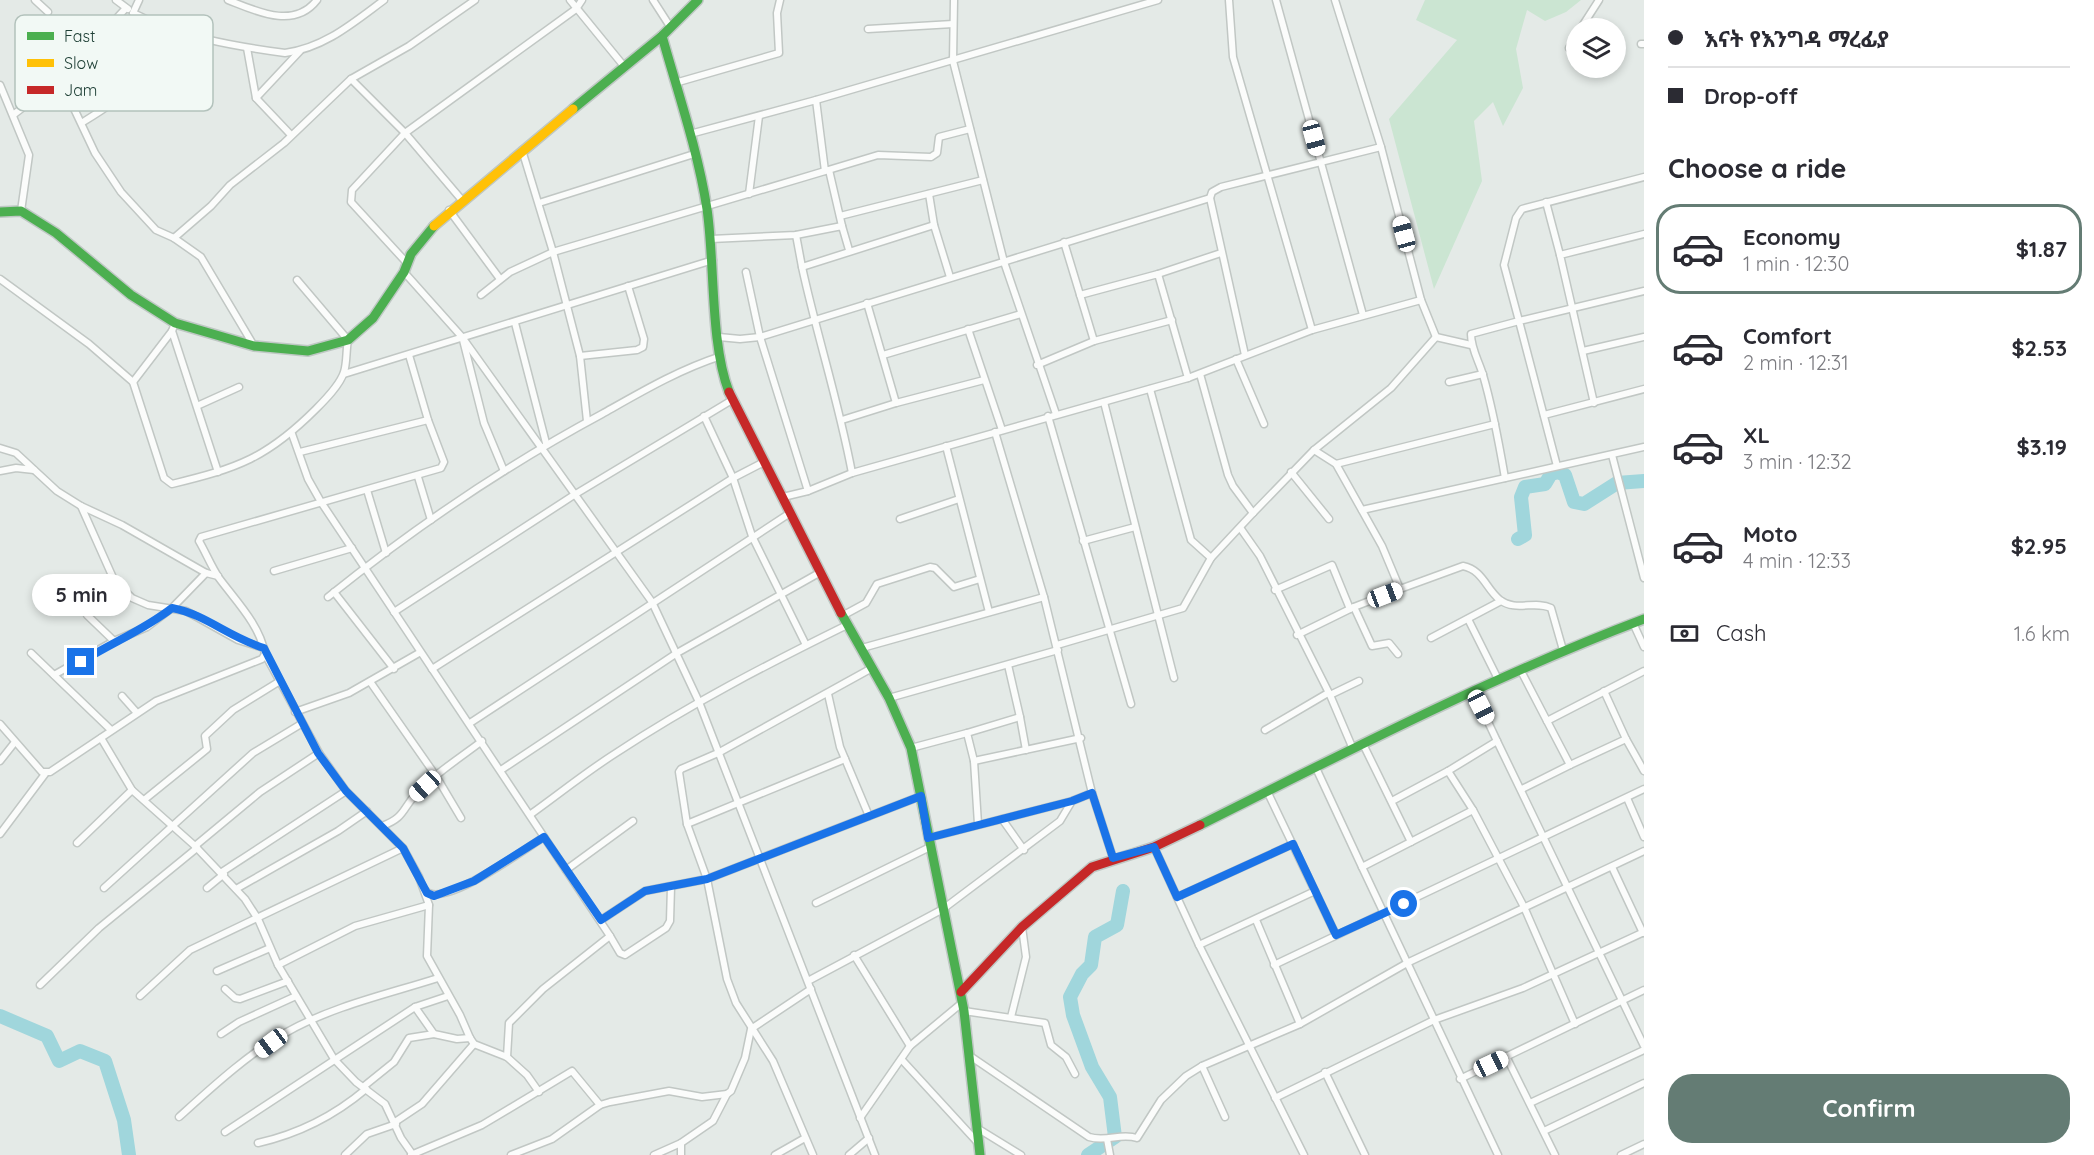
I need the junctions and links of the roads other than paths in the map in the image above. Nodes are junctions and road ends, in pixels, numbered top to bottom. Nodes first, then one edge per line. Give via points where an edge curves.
1 (36, 0) edge
2 (116, 0) edge
3 (139, 0) edge
4 (228, 0) edge
5 (384, 0) edge
6 (476, 0) edge
7 (570, 0) edge
8 (582, 0) edge
9 (653, 0) edge
10 (698, 0) edge
11 (780, 0) edge
12 (954, 0) edge
13 (1158, 0) edge
14 (1229, 0) edge
15 (1276, 0) edge
16 (1335, 0) edge
17 (1599, 0) edge
18 (314, 1) edge
19 (126, 8) junction
20 (576, 9) junction
21 (48, 12) dead end
22 (133, 13) junction
23 (119, 15) edge
24 (138, 15) edge
25 (1587, 18) edge
26 (953, 24) junction
27 (670, 28) junction
28 (868, 29) dead end
29 (662, 36) junction
30 (213, 40) edge
31 (247, 48) junction
32 (300, 51) junction
33 (953, 61) junction
34 (623, 65) junction
35 (351, 79) junction
36 (675, 83) junction
37 (0, 85) edge
38 (256, 98) junction
39 (816, 100) junction
40 (18, 111) edge
41 (76, 111) edge
42 (99, 111) edge
43 (13, 115) junction
44 (759, 116) junction
45 (82, 122) junction
46 (970, 129) junction
47 (405, 133) junction
48 (690, 134) junction
49 (291, 135) junction
50 (1381, 147) junction
51 (522, 150) junction
52 (694, 154) junction
53 (1320, 161) junction
54 (827, 170) junction
55 (1268, 175) junction
56 (1644, 177) edge
57 (983, 180) junction
58 (749, 194) junction
59 (928, 194) junction
60 (1210, 198) junction
61 (461, 199) junction
62 (1546, 202) junction
63 (539, 203) junction
64 (706, 207) junction
65 (449, 210) junction
66 (21, 211) junction
67 (0, 212) edge
68 (840, 216) junction
69 (934, 225) junction
70 (842, 226) junction
71 (1644, 234) edge
72 (796, 235) junction
73 (174, 238) junction
74 (711, 239) junction
75 (1064, 242) junction
76 (849, 250) junction
77 (553, 252) junction
78 (1221, 253) junction
79 (1560, 255) junction
80 (713, 260) junction
81 (406, 262) junction
82 (1005, 262) junction
83 (802, 267) junction
84 (404, 272) junction
85 (746, 272) dead end
86 (1158, 274) junction
87 (950, 277) junction
88 (0, 279) edge
89 (500, 279) junction
90 (297, 280) dead end
91 (628, 286) junction
92 (1644, 291) edge
93 (481, 295) dead end
94 (1080, 295) junction
95 (1421, 300) junction
96 (867, 303) junction
97 (566, 307) junction
98 (1572, 309) junction
99 (1021, 314) junction
100 (1363, 315) junction
101 (813, 319) junction
102 (1172, 320) junction
103 (1519, 321) junction
104 (515, 323) junction
105 (173, 327) junction
106 (968, 329) junction
107 (1312, 330) junction
108 (462, 337) junction
109 (719, 337) junction
110 (760, 337) junction
111 (1436, 337) junction
112 (1644, 337) edge
113 (348, 340) junction
114 (1094, 341) junction
115 (1471, 345) junction
116 (254, 346) junction
117 (1583, 351) junction
118 (409, 355) junction
119 (883, 355) junction
120 (1245, 355) junction
121 (580, 356) junction
122 (721, 356) junction
123 (1236, 359) junction
124 (1037, 365) junction
125 (344, 374) junction
126 (1200, 374) junction
127 (1483, 374) junction
128 (1188, 378) junction
129 (984, 380) junction
130 (133, 382) junction
131 (1449, 382) dead end
132 (239, 387) dead end
133 (1150, 389) junction
134 (1644, 389) edge
135 (732, 400) junction
136 (1104, 402) junction
137 (896, 403) junction
138 (1594, 403) junction
139 (197, 406) junction
140 (1056, 414) junction
141 (1544, 415) junction
142 (704, 416) junction
143 (1048, 416) junction
144 (428, 420) junction
145 (842, 420) junction
146 (587, 422) junction
147 (1263, 424) dead end
148 (1496, 424) junction
149 (1002, 430) junction
150 (995, 432) junction
151 (292, 434) junction
152 (543, 445) junction
153 (946, 446) junction
154 (1644, 447) edge
155 (0, 448) edge
156 (1314, 450) junction
157 (300, 452) junction
158 (1612, 455) junction
159 (764, 462) junction
160 (1336, 464) junction
161 (1557, 466) junction
162 (0, 471) edge
163 (34, 471) junction
164 (504, 471) junction
165 (218, 472) junction
166 (1291, 472) junction
167 (852, 473) junction
168 (418, 477) junction
169 (733, 478) junction
170 (1505, 478) junction
171 (367, 490) junction
172 (808, 491) junction
173 (574, 495) junction
174 (783, 497) junction
175 (959, 499) junction
176 (321, 502) junction
177 (81, 507) junction
178 (1362, 510) junction
179 (790, 513) junction
180 (1253, 513) junction
181 (900, 519) dead end
182 (1329, 519) dead end
183 (431, 520) junction
184 (1135, 527) junction
185 (1241, 529) junction
186 (752, 536) junction
187 (1083, 541) junction
188 (352, 548) junction
189 (616, 552) junction
190 (386, 553) junction
191 (1211, 558) junction
192 (365, 568) junction
193 (274, 571) dead end
194 (206, 573) junction
195 (819, 573) junction
196 (218, 576) junction
197 (1644, 578) edge
198 (980, 579) junction
199 (1400, 589) junction
200 (1275, 590) junction
201 (780, 594) junction
202 (1044, 597) junction
203 (1501, 601) junction
204 (652, 602) junction
205 (172, 608) junction
206 (1352, 608) junction
207 (394, 612) junction
208 (989, 612) junction
209 (1158, 614) junction
210 (87, 615) dead end
211 (842, 616) junction
212 (1468, 619) junction
213 (1644, 619) edge
214 (1633, 622) junction
215 (847, 625) junction
216 (1110, 631) junction
217 (1297, 635) junction
218 (1431, 638) dead end
219 (114, 641) junction
220 (806, 645) junction
221 (1644, 647) edge
222 (862, 648) junction
223 (1057, 648) junction
224 (1563, 650) junction
225 (265, 651) junction
226 (419, 652) junction
227 (31, 653) dead end
228 (677, 653) junction
229 (1398, 654) dead end
230 (1008, 665) junction
231 (872, 668) junction
232 (394, 669) junction
233 (432, 669) junction
234 (1520, 669) junction
235 (1644, 671) edge
236 (54, 675) junction
237 (1174, 678) dead end
238 (1498, 679) junction
239 (280, 681) junction
240 (1359, 681) dead end
241 (370, 683) junction
242 (1473, 690) junction
243 (1604, 691) junction
244 (828, 694) junction
245 (1329, 694) junction
246 (122, 696) dead end
247 (890, 698) junction
248 (699, 702) junction
249 (1131, 704) dead end
250 (295, 712) junction
251 (137, 713) junction
252 (1020, 717) junction
253 (1548, 721) junction
254 (470, 723) junction
255 (0, 724) edge
256 (301, 724) junction
257 (111, 730) junction
258 (1265, 730) dead end
259 (967, 733) junction
260 (101, 738) junction
261 (1081, 738) junction
262 (1626, 739) junction
263 (482, 741) junction
264 (1497, 741) junction
265 (15, 742) junction
266 (1363, 744) junction
267 (911, 748) junction
268 (1353, 749) junction
269 (1026, 750) junction
270 (318, 753) junction
271 (718, 753) junction
272 (845, 759) junction
273 (0, 761) edge
274 (974, 761) junction
275 (1570, 765) junction
276 (1316, 768) junction
277 (501, 770) junction
278 (1448, 771) junction
279 (1644, 771) edge
280 (45, 774) junction
281 (436, 776) junction
282 (1522, 789) junction
283 (1644, 789) edge
284 (132, 790) junction
285 (346, 791) junction
286 (1267, 791) junction
287 (1092, 793) junction
288 (921, 796) junction
289 (1627, 798) junction
290 (144, 801) junction
291 (1072, 801) junction
292 (1392, 801) junction
293 (738, 804) junction
294 (367, 810) junction
295 (1473, 810) junction
296 (531, 814) junction
297 (869, 816) junction
298 (460, 818) dead end
299 (1002, 819) junction
300 (633, 821) dead end
301 (978, 824) junction
302 (687, 825) junction
303 (173, 826) junction
304 (382, 826) junction
305 (0, 834) edge
306 (1545, 836) junction
307 (544, 837) junction
308 (1644, 837) edge
309 (929, 842) junction
310 (1411, 842) junction
311 (77, 843) dead end
312 (1293, 844) junction
313 (196, 847) junction
314 (1154, 847) junction
315 (403, 848) junction
316 (1024, 850) junction
317 (1644, 851) edge
318 (759, 858) junction
319 (1113, 858) junction
320 (1499, 859) junction
321 (1362, 867) junction
322 (1612, 867) junction
323 (566, 870) junction
324 (223, 873) junction
325 (707, 879) junction
326 (422, 885) junction
327 (671, 887) junction
328 (1569, 887) junction
329 (104, 888) dead end
330 (207, 888) dead end
331 (236, 889) junction
332 (1315, 891) junction
333 (1177, 897) junction
334 (816, 903) dead end
335 (429, 905) junction
336 (1524, 907) junction
337 (943, 909) junction
338 (1385, 913) junction
339 (258, 919) junction
340 (601, 920) junction
341 (1256, 920) junction
342 (1022, 927) junction
343 (1643, 932) edge
344 (1336, 935) junction
345 (610, 936) junction
346 (1199, 945) junction
347 (270, 948) junction
348 (1600, 953) junction
349 (854, 956) junction
350 (1409, 962) junction
351 (278, 965) junction
352 (1274, 965) junction
353 (217, 971) dead end
354 (1552, 974) junction
355 (438, 978) junction
356 (288, 981) junction
357 (808, 981) junction
358 (40, 985) dead end
359 (225, 989) dead end
360 (811, 989) junction
361 (1644, 990) edge
362 (140, 996) dead end
363 (296, 996) junction
364 (448, 996) junction
365 (1622, 1000) junction
366 (963, 1001) junction
367 (415, 1007) junction
368 (1011, 1017) junction
369 (311, 1020) junction
370 (1434, 1020) junction
371 (1300, 1024) junction
372 (1575, 1024) junction
373 (751, 1029) junction
374 (221, 1034) dead end
375 (434, 1034) junction
376 (470, 1038) junction
377 (474, 1044) junction
378 (1248, 1045) junction
379 (910, 1046) junction
380 (1644, 1048) edge
381 (970, 1056) junction
382 (1506, 1056) junction
383 (507, 1057) junction
384 (334, 1059) junction
385 (902, 1060) junction
386 (1202, 1066) junction
387 (1325, 1072) junction
388 (1075, 1074) dead end
389 (1460, 1079) junction
390 (1644, 1083) edge
391 (364, 1088) junction
392 (539, 1092) junction
393 (727, 1094) junction
394 (1275, 1098) junction
395 (1530, 1103) junction
396 (600, 1106) junction
397 (1225, 1117) dead end
398 (178, 1118) dead end
399 (860, 1118) junction
400 (396, 1123) junction
401 (977, 1128) junction
402 (1544, 1131) junction
403 (225, 1132) dead end
404 (805, 1137) junction
405 (869, 1138) junction
406 (1107, 1139) junction
407 (258, 1143) dead end
408 (681, 1143) junction
409 (979, 1144) junction
410 (1644, 1144) edge
411 (1302, 1154) edge
412 (345, 1155) edge
413 (412, 1155) edge
414 (511, 1155) edge
415 (654, 1155) edge
416 (681, 1155) edge
417 (775, 1155) edge
418 (813, 1155) edge
419 (849, 1155) edge
420 (875, 1155) edge
421 (980, 1155) edge
422 (1021, 1155) edge
423 (1110, 1155) edge
424 (1365, 1155) edge
425 (1498, 1155) edge
426 (1555, 1155) edge
427 (1621, 1155) edge

1 - 21 street
2 - 19 street
3 - 22 street
4 - 18 street via 268,16 303,12
5 - 32 street via 341,32
6 - 35 street via 410,46
7 - 20 street
8 - 20 street
9 - 27 street
10 - 27 street
11 - 36 street via 779,53
12 - 26 street
13 - 33 street
14 - 55 street via 1233,57
15 - 53 street
16 - 50 street
17 - 25 street
19 - 22 street
19 - 23 street
20 - 34 street
20 - 47 street
22 - 24 street
26 - 28 street
26 - 33 street
27 - 29 street
29 - 34 street
29 - 36 street
30 - 31 street
31 - 32 street
31 - 38 street
32 - 38 street
33 - 39 street
33 - 46 street
34 - 51 street
35 - 47 street
35 - 49 street
36 - 48 street
37 - 43 street
38 - 49 street
39 - 44 street
39 - 54 street
40 - 43 street
41 - 45 street
42 - 45 street
43 - 66 street via 29,155
44 - 48 street
44 - 58 street
45 - 73 street via 95,153 121,192 156,230
46 - 54 street via 939,137 937,153 931,157 878,155
46 - 57 street
47 - 61 street
47 - 81 street via 350,196 351,202
48 - 52 street
49 - 73 street
50 - 53 street
50 - 95 street
51 - 61 street
51 - 63 street
52 - 63 street
52 - 64 street
53 - 55 street
53 - 100 street
54 - 58 street
54 - 68 street
55 - 60 street via 1221,187
55 - 107 street
56 - 62 street
57 - 59 street
57 - 82 street
58 - 64 street
59 - 68 street
59 - 69 street
60 - 75 street
60 - 78 street
61 - 65 street
62 - 79 street
62 - 103 street via 1522,209 1505,256 1505,273
63 - 77 street
64 - 74 street
64 - 77 street
65 - 81 street
65 - 89 street
66 - 67 street
66 - 105 street via 56,232
68 - 70 street
69 - 76 street
69 - 87 street
70 - 72 street
70 - 76 street
71 - 79 street
72 - 74 street
72 - 83 street
73 - 116 street via 209,266
74 - 80 street
75 - 82 street
75 - 94 street
76 - 83 street
77 - 89 street
77 - 97 street
78 - 86 street
78 - 120 street
79 - 98 street
80 - 91 street
80 - 109 street
81 - 84 street
82 - 87 street
82 - 99 street
83 - 101 street
84 - 108 street
84 - 113 street via 373,318
85 - 110 street
86 - 94 street
86 - 102 street
87 - 96 street
88 - 130 street via 89,344
89 - 93 street
90 - 113 street
91 - 97 street
91 - 121 street via 643,347
92 - 98 street
94 - 114 street
95 - 100 street
95 - 111 street
96 - 101 street
96 - 119 street
97 - 104 street
97 - 121 street
98 - 103 street
98 - 117 street
99 - 106 street
99 - 124 street
100 - 107 street
101 - 110 street
101 - 145 street
102 - 114 street
102 - 128 street
103 - 115 street via 1475,331 1471,334
103 - 141 street
104 - 108 street
104 - 152 street
105 - 116 street
105 - 130 street
105 - 139 street
106 - 119 street
106 - 129 street
107 - 120 street
108 - 118 street
108 - 152 street
108 - 164 street via 484,423
109 - 110 street
109 - 122 street
110 - 172 street
111 - 115 street
111 - 156 street via 1391,388
112 - 117 street
113 - 116 street via 308,351
113 - 125 street
114 - 124 street
115 - 127 street
117 - 138 street
118 - 125 street
118 - 144 street
119 - 137 street
120 - 123 street
121 - 146 street
122 - 135 street
122 - 146 street via 682,369
123 - 126 street
123 - 147 street
124 - 140 street
125 - 151 street
126 - 128 street
126 - 180 street via 1228,475
127 - 131 street
127 - 148 street
128 - 133 street
129 - 137 street
129 - 149 street
130 - 165 street via 167,483
132 - 139 street
133 - 136 street
133 - 191 street via 1191,540
134 - 138 street
135 - 142 street
135 - 159 street
136 - 140 street
136 - 184 street
137 - 145 street
138 - 141 street
139 - 165 street
140 - 143 street
141 - 161 street
142 - 169 street
142 - 173 street
143 - 149 street
143 - 187 street
144 - 157 street
144 - 168 street via 443,465
145 - 167 street
146 - 152 street
148 - 160 street
148 - 170 street
149 - 150 street
150 - 153 street
150 - 202 street
151 - 157 street
151 - 165 street via 265,454
152 - 164 street
152 - 173 street
153 - 167 street
153 - 175 street
154 - 158 street
155 - 163 street via 16,453
156 - 160 street
156 - 166 street
157 - 176 street via 308,479
158 - 161 street
158 - 197 street
159 - 169 street
159 - 174 street
160 - 178 street
161 - 170 street
162 - 163 street
163 - 177 street
164 - 183 street
166 - 180 street
166 - 182 street
167 - 172 street
168 - 171 street
168 - 183 street
169 - 186 street
169 - 189 street
170 - 178 street
171 - 176 street
171 - 190 street
172 - 174 street
173 - 189 street
173 - 207 street
174 - 179 street
175 - 181 street
175 - 198 street
176 - 188 street
176 - 196 street via 201,537 199,541
177 - 194 street via 123,525
177 - 205 street via 114,580 132,598
178 - 199 street
179 - 186 street
179 - 195 street
180 - 185 street
183 - 190 street
184 - 187 street
184 - 209 street
185 - 191 street
185 - 200 street via 1260,556
186 - 201 street
186 - 204 street
187 - 216 street
188 - 192 street
188 - 193 street
189 - 204 street
189 - 233 street
190 - 192 street
191 - 209 street via 1183,608
192 - 207 street
192 - 232 street via 331,595
194 - 196 street
194 - 205 street
195 - 201 street
195 - 211 street
196 - 225 street via 250,620
198 - 208 street
198 - 211 street via 954,587 930,567 877,584 866,603
199 - 203 street via 1463,566 1473,568
199 - 206 street
200 - 206 street via 1332,565
200 - 217 street
201 - 220 street
201 - 228 street
202 - 208 street
202 - 223 street
203 - 212 street
203 - 224 street via 1515,607 1551,608
204 - 228 street
204 - 254 street
205 - 219 street via 147,627
205 - 225 street via 186,611
206 - 217 street
206 - 229 street via 1372,646 1389,643
207 - 226 street
208 - 222 street
209 - 216 street
209 - 237 street
210 - 219 street
211 - 215 street
212 - 218 street
212 - 238 street
213 - 214 street
214 - 221 street
214 - 224 street
215 - 220 street
215 - 222 street
216 - 223 street
216 - 249 street
217 - 245 street
219 - 236 street
220 - 248 street
222 - 231 street
223 - 230 street
223 - 261 street
224 - 234 street
225 - 239 street
225 - 251 street via 260,661 170,694
226 - 232 street
226 - 233 street
227 - 236 street
228 - 248 street
228 - 277 street
230 - 247 street
230 - 252 street
231 - 244 street
231 - 247 street
232 - 241 street
233 - 254 street
234 - 238 street
234 - 253 street
235 - 243 street
236 - 257 street
238 - 242 street
239 - 250 street
239 - 290 street via 233,710 205,736 207,748
240 - 245 street
241 - 250 street
241 - 281 street
242 - 264 street
242 - 266 street
243 - 253 street
243 - 262 street
244 - 271 street
244 - 272 street
245 - 258 street
245 - 268 street
246 - 251 street
247 - 267 street
248 - 271 street
248 - 296 street via 615,753
250 - 256 street
251 - 257 street
252 - 259 street
252 - 269 street
253 - 275 street
254 - 263 street
255 - 265 street
256 - 270 street
256 - 303 street via 253,753
257 - 260 street
259 - 267 street
259 - 274 street
260 - 280 street
260 - 284 street
261 - 269 street
261 - 287 street
262 - 275 street
262 - 279 street
263 - 277 street
263 - 281 street
264 - 278 street
264 - 282 street
265 - 273 street
265 - 280 street
266 - 268 street
266 - 292 street
267 - 288 street
268 - 276 street
269 - 274 street
270 - 285 street
270 - 313 street via 260,792
271 - 293 street
271 - 302 street via 681,769
272 - 293 street
272 - 297 street
274 - 301 street
275 - 282 street
276 - 286 street
276 - 321 street
277 - 296 street
278 - 292 street
278 - 295 street
280 - 305 street
281 - 298 street
281 - 304 street via 414,796 405,812
282 - 306 street
283 - 289 street
284 - 290 street
284 - 311 street
285 - 294 street
285 - 324 street
286 - 312 street
286 - 314 street
287 - 291 street
287 - 319 street
288 - 297 street
288 - 309 street
289 - 306 street
289 - 308 street
290 - 303 street
291 - 299 street
291 - 316 street via 1060,821
292 - 310 street
293 - 302 street
293 - 318 street
294 - 304 street
294 - 331 street via 338,831
295 - 310 street
295 - 320 street
296 - 307 street
297 - 318 street
299 - 301 street
299 - 316 street
300 - 323 street
301 - 309 street
302 - 325 street
303 - 313 street
303 - 329 street
304 - 315 street
306 - 320 street
306 - 328 street
307 - 323 street
307 - 326 street via 456,889 434,896
309 - 334 street
309 - 337 street
310 - 321 street
312 - 332 street
312 - 333 street
313 - 324 street
313 - 358 street via 99,928
314 - 319 street
314 - 333 street
315 - 326 street
315 - 339 street
316 - 337 street
317 - 322 street
318 - 325 street
318 - 357 street
319 - 342 street via 1078,877
320 - 336 street
320 - 338 street
321 - 338 street
322 - 328 street
322 - 343 street
323 - 340 street
324 - 330 street
324 - 331 street
325 - 327 street
325 - 373 street via 728,979
326 - 335 street
327 - 340 street via 645,891
327 - 345 street via 670,921 666,928 625,955
328 - 336 street
328 - 348 street
331 - 339 street
332 - 341 street
332 - 344 street
333 - 346 street
335 - 351 street via 355,926
335 - 355 street via 427,956
336 - 350 street
336 - 354 street
337 - 349 street
337 - 366 street
338 - 344 street
338 - 350 street
339 - 347 street
339 - 362 street via 190,950
340 - 345 street
341 - 346 street
341 - 352 street
342 - 366 street
342 - 368 street via 1026,957
343 - 348 street
344 - 352 street
345 - 383 street via 516,1013 509,1023
346 - 378 street
347 - 351 street
347 - 353 street
348 - 354 street
348 - 365 street
349 - 357 street
349 - 379 street
350 - 370 street
350 - 371 street
351 - 356 street
352 - 371 street
354 - 370 street
354 - 372 street
355 - 364 street
355 - 369 street
356 - 359 street via 240,999
356 - 363 street
357 - 360 street
360 - 373 street
360 - 399 street
361 - 365 street
363 - 369 street
363 - 374 street
364 - 367 street
364 - 376 street
365 - 372 street
365 - 380 street
366 - 368 street
366 - 379 street
366 - 381 street
367 - 375 street
367 - 384 street
368 - 388 street via 1045,1023 1051,1045 1066,1057
369 - 384 street
369 - 398 street via 285,1032
370 - 387 street
370 - 389 street
371 - 378 street
372 - 382 street
373 - 393 street via 737,1080
373 - 404 street via 773,1061
375 - 376 street
375 - 391 street via 409,1038 394,1062
376 - 377 street
377 - 383 street
377 - 400 street via 422,1104
378 - 386 street
378 - 394 street
379 - 385 street
380 - 395 street
381 - 401 street
381 - 406 street via 1089,1137
382 - 389 street
382 - 395 street
383 - 392 street
384 - 391 street
384 - 403 street
385 - 399 street
385 - 409 street
386 - 397 street
386 - 406 street via 1161,1100 1141,1135
387 - 394 street
387 - 424 street
389 - 425 street
390 - 402 street
391 - 400 street via 386,1104
391 - 407 street via 327,1117 281,1138
392 - 396 street via 572,1071
392 - 413 street via 482,1125
393 - 396 street via 702,1097 669,1091
393 - 408 street via 712,1121
394 - 411 street
395 - 402 street
396 - 414 street via 565,1132
399 - 405 street
400 - 412 street via 368,1134
400 - 413 street
401 - 409 street
401 - 422 street
402 - 426 street
404 - 417 street
404 - 418 street
405 - 419 street
405 - 420 street
406 - 423 street
408 - 415 street
408 - 416 street
409 - 421 street
410 - 427 street

